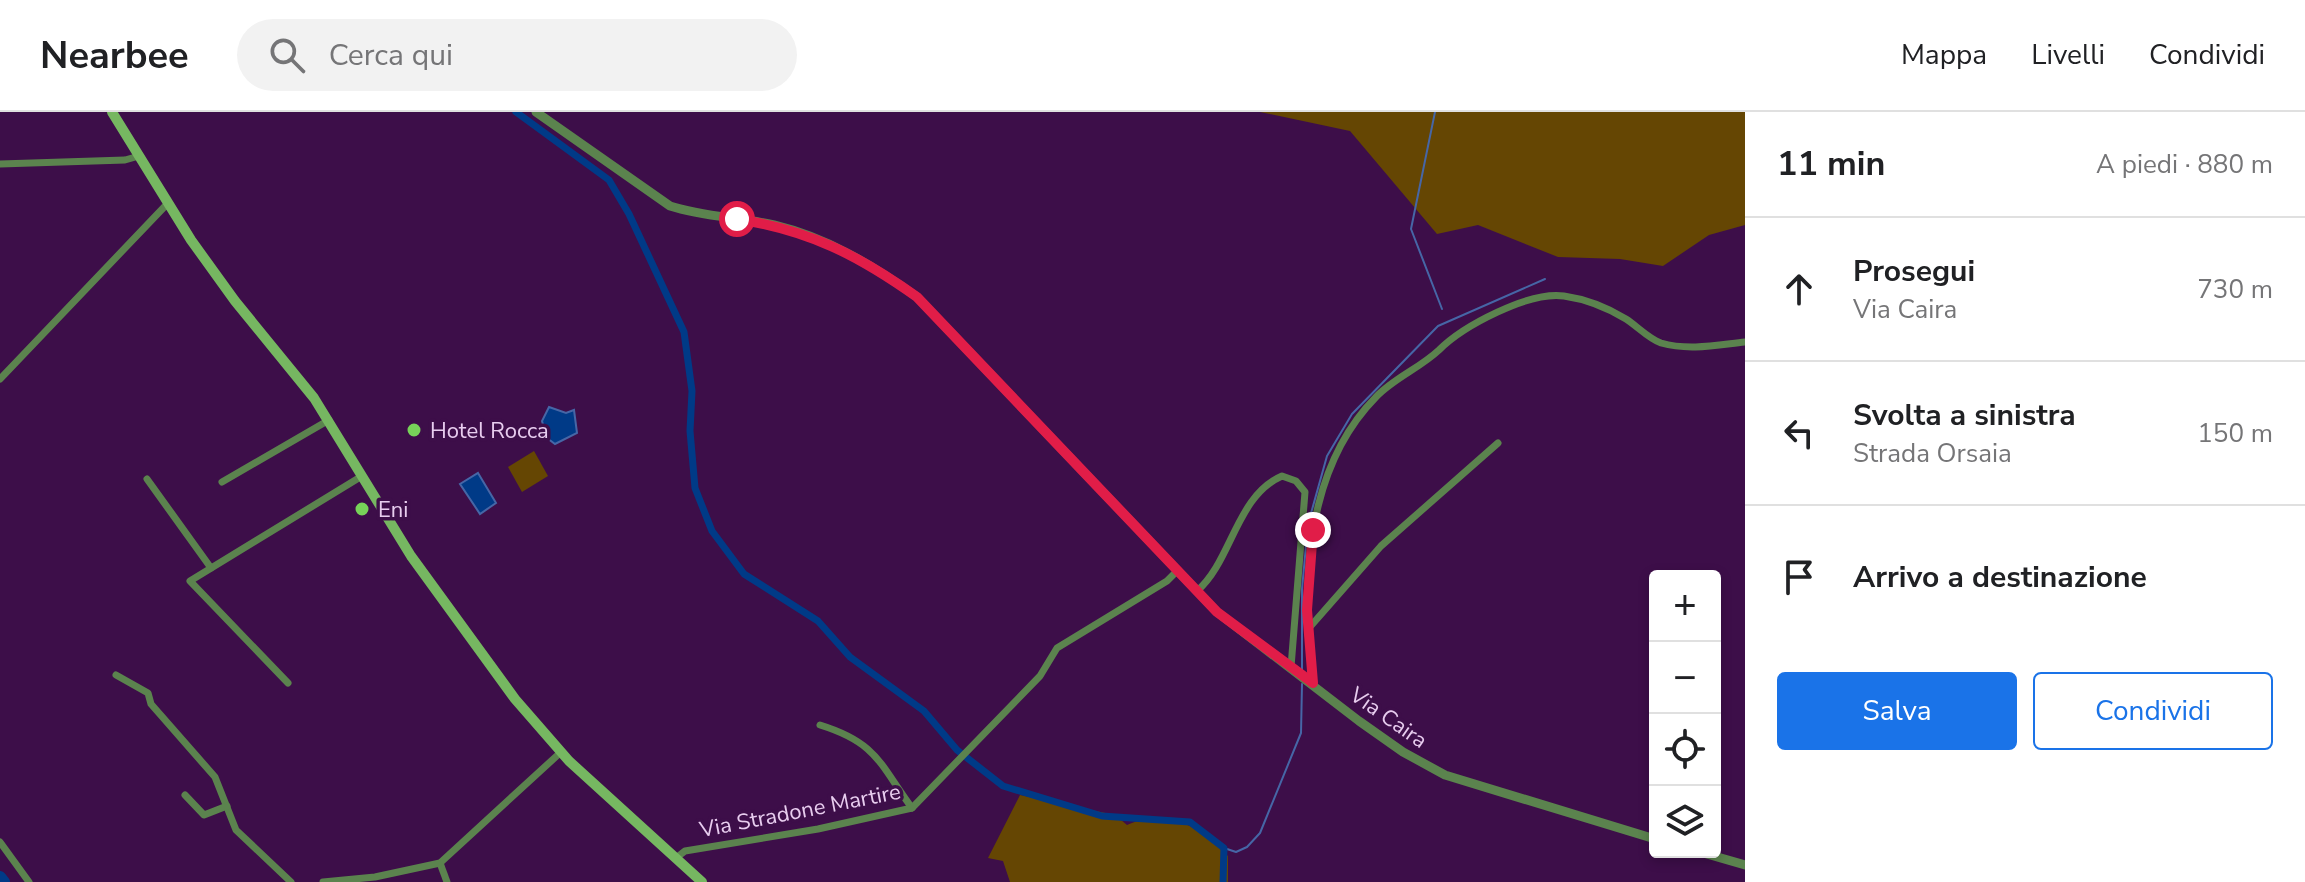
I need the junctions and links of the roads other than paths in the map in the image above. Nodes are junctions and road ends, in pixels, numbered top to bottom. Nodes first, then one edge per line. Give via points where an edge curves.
1 (112, 112) edge
2 (536, 112) edge
3 (139, 156) junction
4 (0, 164) edge
5 (168, 203) junction
6 (1745, 342) edge
7 (0, 379) edge
8 (329, 420) junction
9 (1498, 443) dead end
10 (362, 476) junction
11 (147, 479) dead end
12 (222, 482) dead end
13 (211, 568) junction
14 (1177, 571) junction
15 (1197, 591) junction
16 (1308, 630) junction
17 (1291, 667) junction
18 (116, 675) dead end
19 (288, 683) dead end
20 (1313, 683) junction
21 (820, 725) dead end
22 (561, 752) junction
23 (185, 795) dead end
24 (227, 806) junction
25 (912, 808) junction
26 (1649, 837) edge
27 (0, 842) edge
28 (676, 858) junction
29 (1721, 858) edge
30 (440, 863) junction
31 (1745, 865) edge
32 (29, 882) edge
33 (291, 882) edge
34 (323, 882) edge
35 (447, 882) edge
36 (702, 882) edge

1 - 3 main road
2 - 14 street, Via Caira via 670,206 773,225 825,242 868,262 905,288
3 - 4 street
3 - 5 main road
5 - 7 street
5 - 8 main road via 235,301
6 - 16 street via 1701,348 1658,342 1599,305 1547,294 1449,340 1375,398 1335,452 1313,530
8 - 10 main road
8 - 12 street
9 - 16 street via 1381,546
10 - 13 street
10 - 22 main road via 424,574 515,699
11 - 13 street
13 - 19 street via 190,581
14 - 15 street, Via Caira
14 - 25 street, Via Stradone Martire via 1057,648 1040,676
15 - 17 street, Via Caira via 1241,632
15 - 17 street via 1266,487 1282,476 1296,481 1305,492
16 - 20 street
17 - 20 street, Via Caira
18 - 24 street via 148,693 151,704 215,777
20 - 26 street, Via Caira via 1392,745 1445,775
21 - 25 street via 883,761
22 - 28 main road
22 - 30 street
23 - 24 street via 204,815
24 - 33 street via 236,830
25 - 28 street, Via Stradone Martire via 685,851
27 - 32 street
28 - 36 main road
29 - 31 street
30 - 34 street
30 - 35 street

